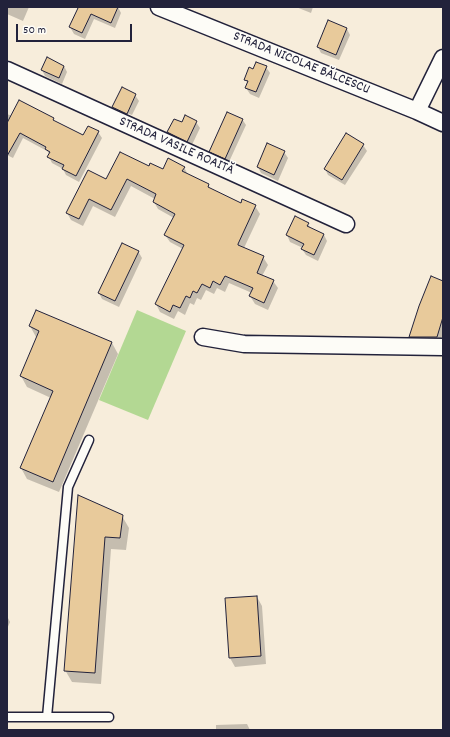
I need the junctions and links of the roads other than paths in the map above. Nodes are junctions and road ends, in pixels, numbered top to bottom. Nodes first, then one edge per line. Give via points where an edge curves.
1 (159, 7) edge
2 (443, 58) edge
3 (7, 70) edge
4 (417, 111) junction
5 (443, 123) edge
6 (346, 224) dead end
7 (203, 337) dead end
8 (443, 347) edge
9 (89, 440) dead end
10 (109, 716) dead end
11 (7, 717) edge
12 (47, 717) junction

1 - 4 street, STRADA NICOLAE BĂLCESCU
2 - 4 street
3 - 6 street, STRADA VASILE ROAITĂ
4 - 5 street, STRADA NICOLAE BĂLCESCU
7 - 8 street via 244,344
9 - 12 lane via 68,487
10 - 12 lane
11 - 12 lane

